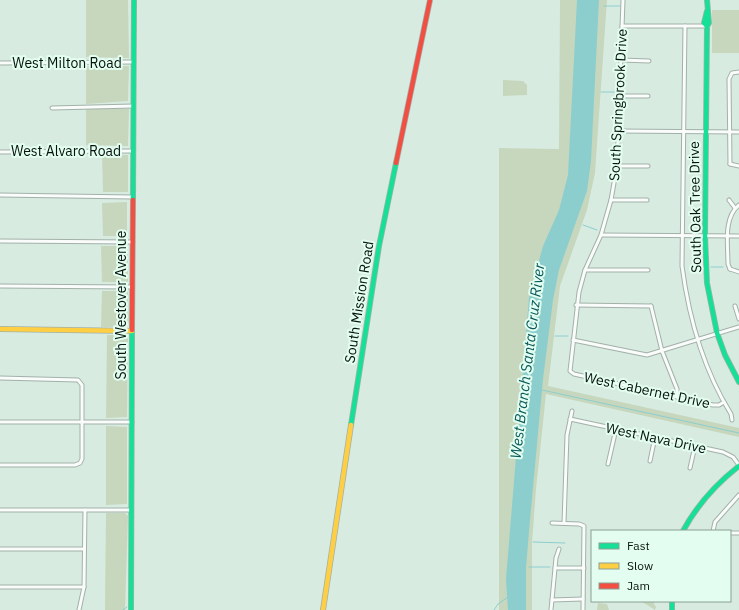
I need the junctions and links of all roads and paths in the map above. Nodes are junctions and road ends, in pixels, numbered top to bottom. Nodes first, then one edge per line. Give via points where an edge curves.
1 (134, 0) edge
2 (430, 0) edge
3 (623, 0) edge
4 (707, 0) edge
5 (622, 26) junction
6 (685, 26) junction
7 (707, 26) junction
8 (621, 60) junction
9 (650, 61) dead end
10 (134, 62) junction
11 (0, 63) edge
12 (739, 72) edge
13 (620, 96) junction
14 (648, 96) dead end
15 (133, 106) junction
16 (52, 108) dead end
17 (618, 131) junction
18 (729, 131) junction
19 (683, 132) junction
20 (706, 132) junction
21 (739, 132) edge
22 (132, 151) junction
23 (0, 152) edge
24 (617, 166) junction
25 (648, 166) dead end
26 (739, 166) edge
27 (0, 195) edge
28 (133, 197) junction
29 (611, 200) junction
30 (647, 200) dead end
31 (729, 200) dead end
32 (739, 205) edge
33 (735, 208) junction
34 (601, 235) junction
35 (705, 236) junction
36 (728, 236) junction
37 (739, 236) edge
38 (682, 237) junction
39 (0, 241) edge
40 (133, 242) junction
41 (585, 270) junction
42 (648, 270) dead end
43 (739, 272) edge
44 (0, 286) edge
45 (132, 287) junction
46 (576, 305) junction
47 (735, 306) dead end
48 (739, 319) edge
49 (739, 327) edge
50 (0, 329) edge
51 (132, 331) junction
52 (717, 333) junction
53 (696, 339) junction
54 (573, 340) junction
55 (662, 351) junction
56 (571, 372) joint
57 (0, 378) edge
58 (83, 378) dead end
59 (79, 381) junction
60 (739, 382) edge
61 (676, 397) junction
62 (724, 402) junction
63 (572, 410) dead end
64 (570, 419) junction
65 (732, 420) dead end
66 (0, 422) edge
67 (81, 422) junction
68 (132, 422) junction
69 (616, 429) junction
70 (655, 437) junction
71 (695, 446) junction
72 (650, 461) dead end
73 (608, 464) dead end
74 (0, 465) edge
75 (739, 466) edge
76 (690, 468) dead end
77 (739, 495) edge
78 (0, 510) edge
79 (85, 510) junction
80 (131, 510) junction
81 (552, 523) dead end
82 (564, 523) junction
83 (684, 530) edge
84 (713, 530) edge
85 (0, 549) edge
86 (84, 549) junction
87 (559, 549) dead end
88 (555, 568) junction
89 (584, 568) junction
90 (0, 587) edge
91 (84, 587) junction
92 (584, 599) junction
93 (552, 600) junction
94 (79, 610) edge
95 (130, 610) edge
96 (323, 610) edge
97 (551, 610) edge
98 (583, 610) edge

1 - 10 street, South Westover Avenue
2 - 96 street, South Mission Road via 379,246
3 - 5 street, South Springbrook Drive
4 - 7 street, South Oak Tree Drive via 707,11 704,14 704,23
5 - 6 street
5 - 8 street, South Springbrook Drive
6 - 7 street
6 - 19 street
7 - 20 street, South Oak Tree Drive
8 - 9 street
8 - 13 street, South Springbrook Drive
10 - 11 street, West Milton Road
10 - 15 street, South Westover Avenue
12 - 18 street via 731,73 729,79
13 - 14 street
13 - 17 street, South Springbrook Drive
15 - 16 street
15 - 22 street, South Westover Avenue
17 - 19 street
17 - 24 street, South Springbrook Drive
18 - 20 street
18 - 21 street
18 - 26 street via 729,165
19 - 20 street
19 - 38 street
20 - 35 street, South Oak Tree Drive
22 - 23 street, West Alvaro Road
22 - 28 street, South Westover Avenue
24 - 25 street
24 - 29 street, South Springbrook Drive
27 - 28 street
28 - 40 street, South Westover Avenue
29 - 30 street
29 - 34 street, South Springbrook Drive
31 - 33 street
32 - 33 street
33 - 36 street via 729,217
34 - 38 street
34 - 41 street, South Springbrook Drive
35 - 36 street
35 - 38 street
35 - 52 street, South Oak Tree Drive via 707,283
36 - 37 street
36 - 43 street via 729,270
38 - 53 street via 685,285
39 - 40 street
40 - 45 street, South Westover Avenue
41 - 42 street
41 - 46 street, South Springbrook Drive
44 - 45 street
45 - 51 street, South Westover Avenue
46 - 54 street, South Springbrook Drive
46 - 55 street via 652,305
47 - 48 street
49 - 52 street
50 - 51 street
51 - 68 street, South Westover Avenue
52 - 53 street
52 - 60 street, South Oak Tree Drive
53 - 55 street
53 - 62 street via 706,367
54 - 55 street via 637,354
54 - 56 street, South Springbrook Drive
55 - 61 street via 677,389
56 - 61 street, West Cabernet Drive
57 - 59 street
58 - 59 street
59 - 67 street via 82,385
61 - 62 street, West Cabernet Drive via 716,406
62 - 65 street
63 - 64 street
64 - 69 street, West Nava Drive
64 - 82 street via 565,464
66 - 67 street
67 - 68 street
67 - 74 street via 81,465
68 - 80 street, South Westover Avenue
69 - 70 street, West Nava Drive
69 - 73 street
70 - 71 street, West Nava Drive
70 - 72 street
71 - 75 street, West Nava Drive via 728,454
71 - 76 street
75 - 83 street via 717,485 697,508
77 - 84 street via 715,522
78 - 79 street
79 - 80 street
79 - 86 street
80 - 95 street, South Westover Avenue
81 - 82 street
82 - 89 street via 582,524 584,528
85 - 86 street
86 - 91 street
87 - 88 street
88 - 89 street
88 - 93 street
89 - 92 street
90 - 91 street
91 - 94 street
92 - 93 street
92 - 98 street
93 - 97 street

